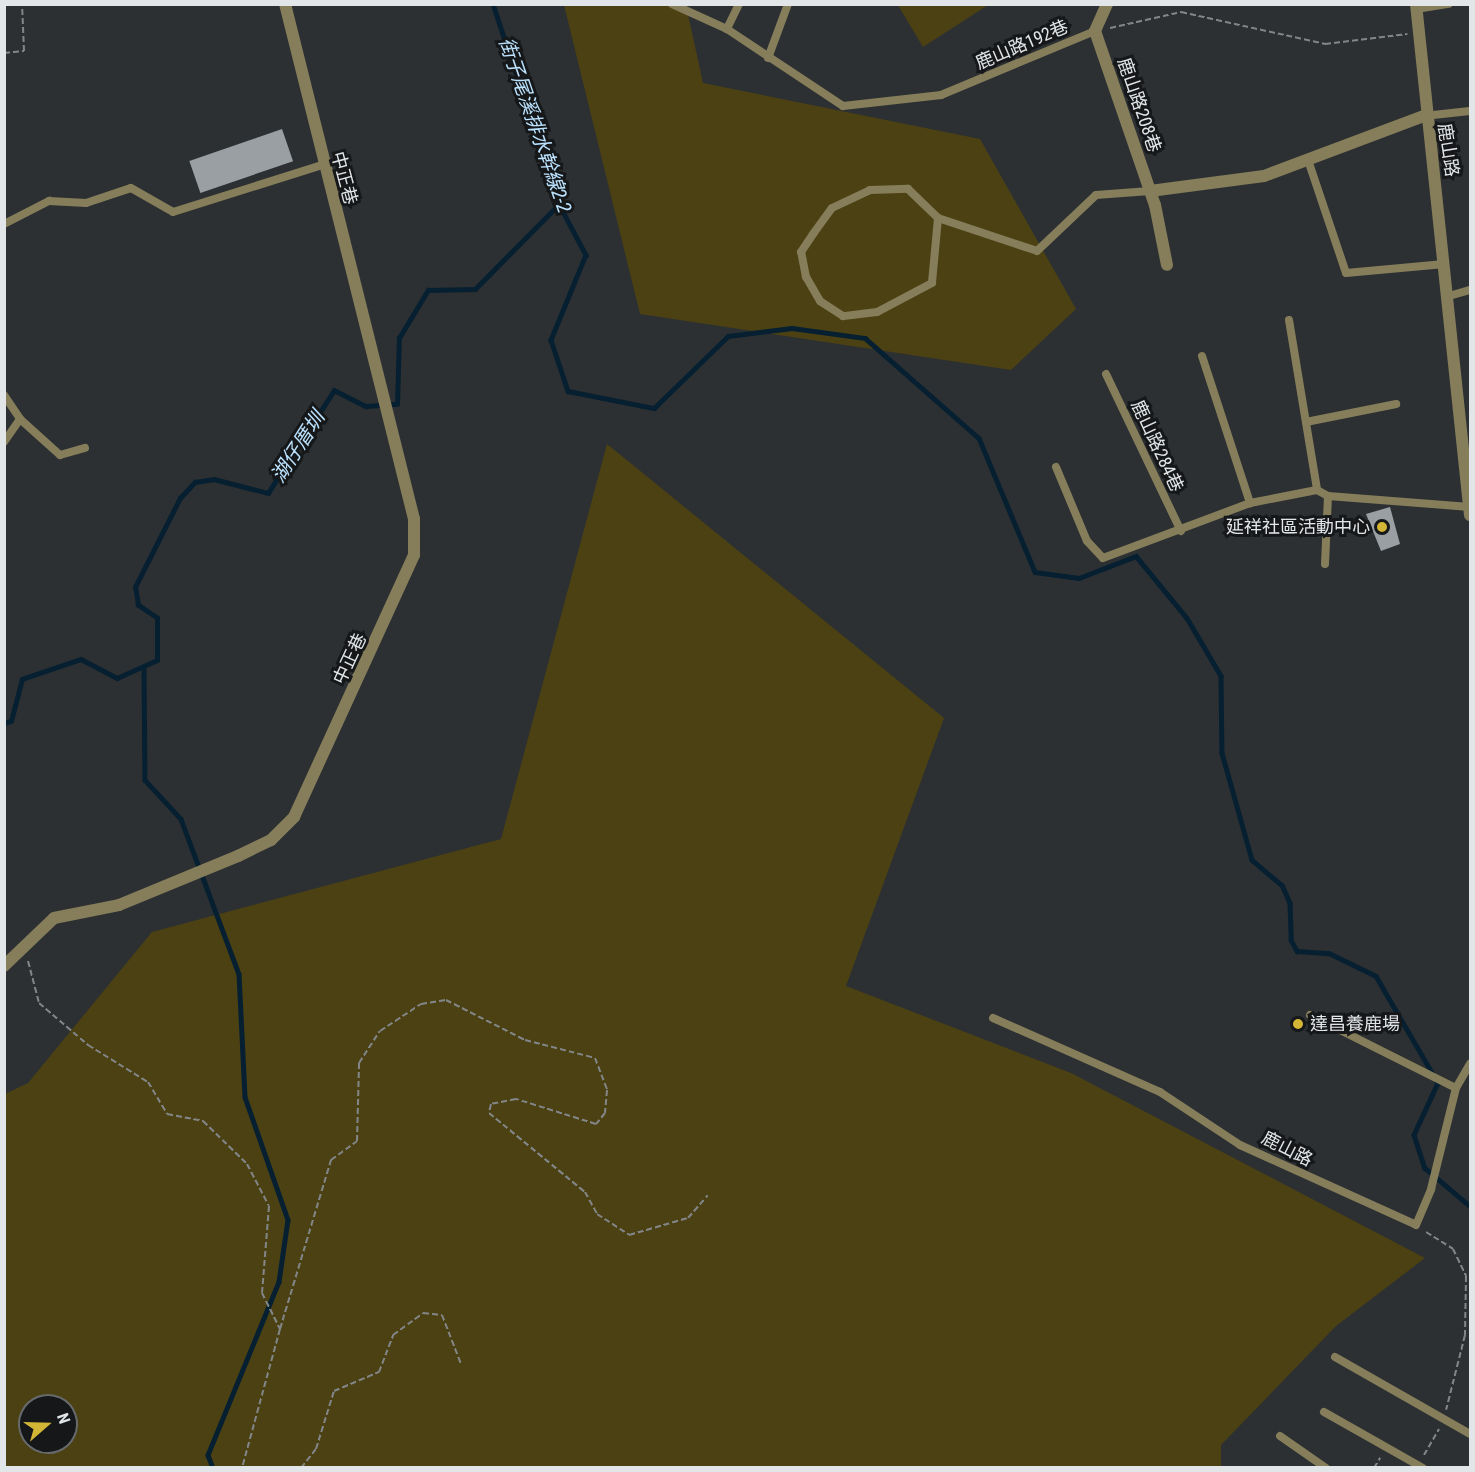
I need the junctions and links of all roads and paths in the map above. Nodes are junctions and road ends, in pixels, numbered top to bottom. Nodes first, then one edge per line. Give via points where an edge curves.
1 (22, 4) edge
2 (285, 4) edge
3 (672, 4) edge
4 (739, 4) edge
5 (788, 4) edge
6 (1107, 4) edge
7 (1449, 4) edge
8 (1416, 7) edge
9 (727, 29) junction
10 (1095, 31) junction
11 (1419, 33) junction
12 (4, 54) edge
13 (768, 58) junction
14 (1470, 111) edge
15 (1424, 116) junction
16 (1309, 163) junction
17 (322, 165) junction
18 (1150, 191) junction
19 (938, 218) junction
20 (4, 224) edge
21 (1445, 264) junction
22 (1167, 265) dead end
23 (1470, 290) edge
24 (1449, 296) junction
25 (1289, 320) dead end
26 (1202, 356) dead end
27 (1106, 374) dead end
28 (4, 395) edge
29 (1396, 404) dead end
30 (20, 419) junction
31 (1306, 422) junction
32 (1468, 435) edge
33 (4, 442) edge
34 (85, 448) dead end
35 (1056, 467) dead end
36 (1317, 490) junction
37 (1328, 496) junction
38 (1250, 503) junction
39 (1470, 511) edge
40 (1181, 531) junction
41 (1325, 564) dead end
42 (24, 947) junction
43 (4, 966) edge
44 (1310, 1015) dead end
45 (993, 1018) dead end
46 (1470, 1064) edge
47 (1456, 1088) junction
48 (708, 1195) dead end
49 (1416, 1225) junction
50 (280, 1329) junction
51 (1335, 1357) dead end
52 (461, 1364) dead end
53 (1324, 1412) dead end
54 (1443, 1420) junction
55 (1470, 1434) edge
56 (1280, 1436) dead end
57 (1427, 1450) dead end
58 (242, 1467) edge
59 (302, 1467) edge
60 (1326, 1467) edge
61 (1424, 1467) edge

1 - 12 path via 24,51
2 - 17 street, 中正巷
3 - 9 lane, 鹿山路192巷
4 - 9 lane
5 - 13 lane
6 - 10 street
7 - 8 lane
8 - 11 street, 鹿山路
9 - 13 lane, 鹿山路192巷
10 - 11 path, 鹿山路192巷 via 1181,12 1324,44
10 - 13 lane, 鹿山路192巷 via 941,95 843,106
10 - 18 street, 鹿山路208巷
11 - 15 street, 鹿山路
14 - 15 lane
15 - 16 street
15 - 21 street, 鹿山路
16 - 18 street via 1264,176
16 - 21 lane via 1346,273
17 - 20 lane via 173,212 131,188 86,203 49,201
17 - 42 street, 中正巷 via 414,519 414,555 405,584 294,817 271,840 119,905 54,918
18 - 19 lane via 1096,195 1037,251
18 - 22 street, 鹿山路208巷
19 - 19 lane via 908,189 870,190 832,208 801,252 806,277 820,301 843,316 877,312 932,283
21 - 24 street, 鹿山路
23 - 24 lane
24 - 32 street, 鹿山路
25 - 31 lane
26 - 38 lane
27 - 40 lane, 鹿山路284巷
28 - 30 lane
29 - 31 lane
30 - 33 lane
30 - 34 lane via 60,455
31 - 36 lane
32 - 39 street, 鹿山路
35 - 40 lane via 1087,541 1103,558
36 - 37 lane
36 - 38 lane
37 - 39 lane
37 - 41 lane
38 - 40 lane
42 - 43 street
42 - 50 path via 39,1003 88,1045 148,1082 167,1114 203,1120 247,1164 269,1206 262,1293
44 - 47 lane
45 - 49 lane, 鹿山路 via 1160,1092 1240,1145
46 - 47 lane
47 - 49 lane via 1431,1189
48 - 50 path via 688,1218 629,1235 597,1214 585,1192 489,1113 491,1104 516,1099 596,1124 605,1113 607,1090 595,1058 525,1040 446,1000 421,1004 380,1031 359,1063 357,1141 331,1160
49 - 54 path via 1453,1249 1466,1276 1465,1335
50 - 58 path
51 - 54 lane
52 - 59 path via 441,1315 423,1313 393,1335 379,1372 334,1391 316,1449
53 - 61 lane
54 - 55 lane
54 - 57 path
56 - 60 lane

